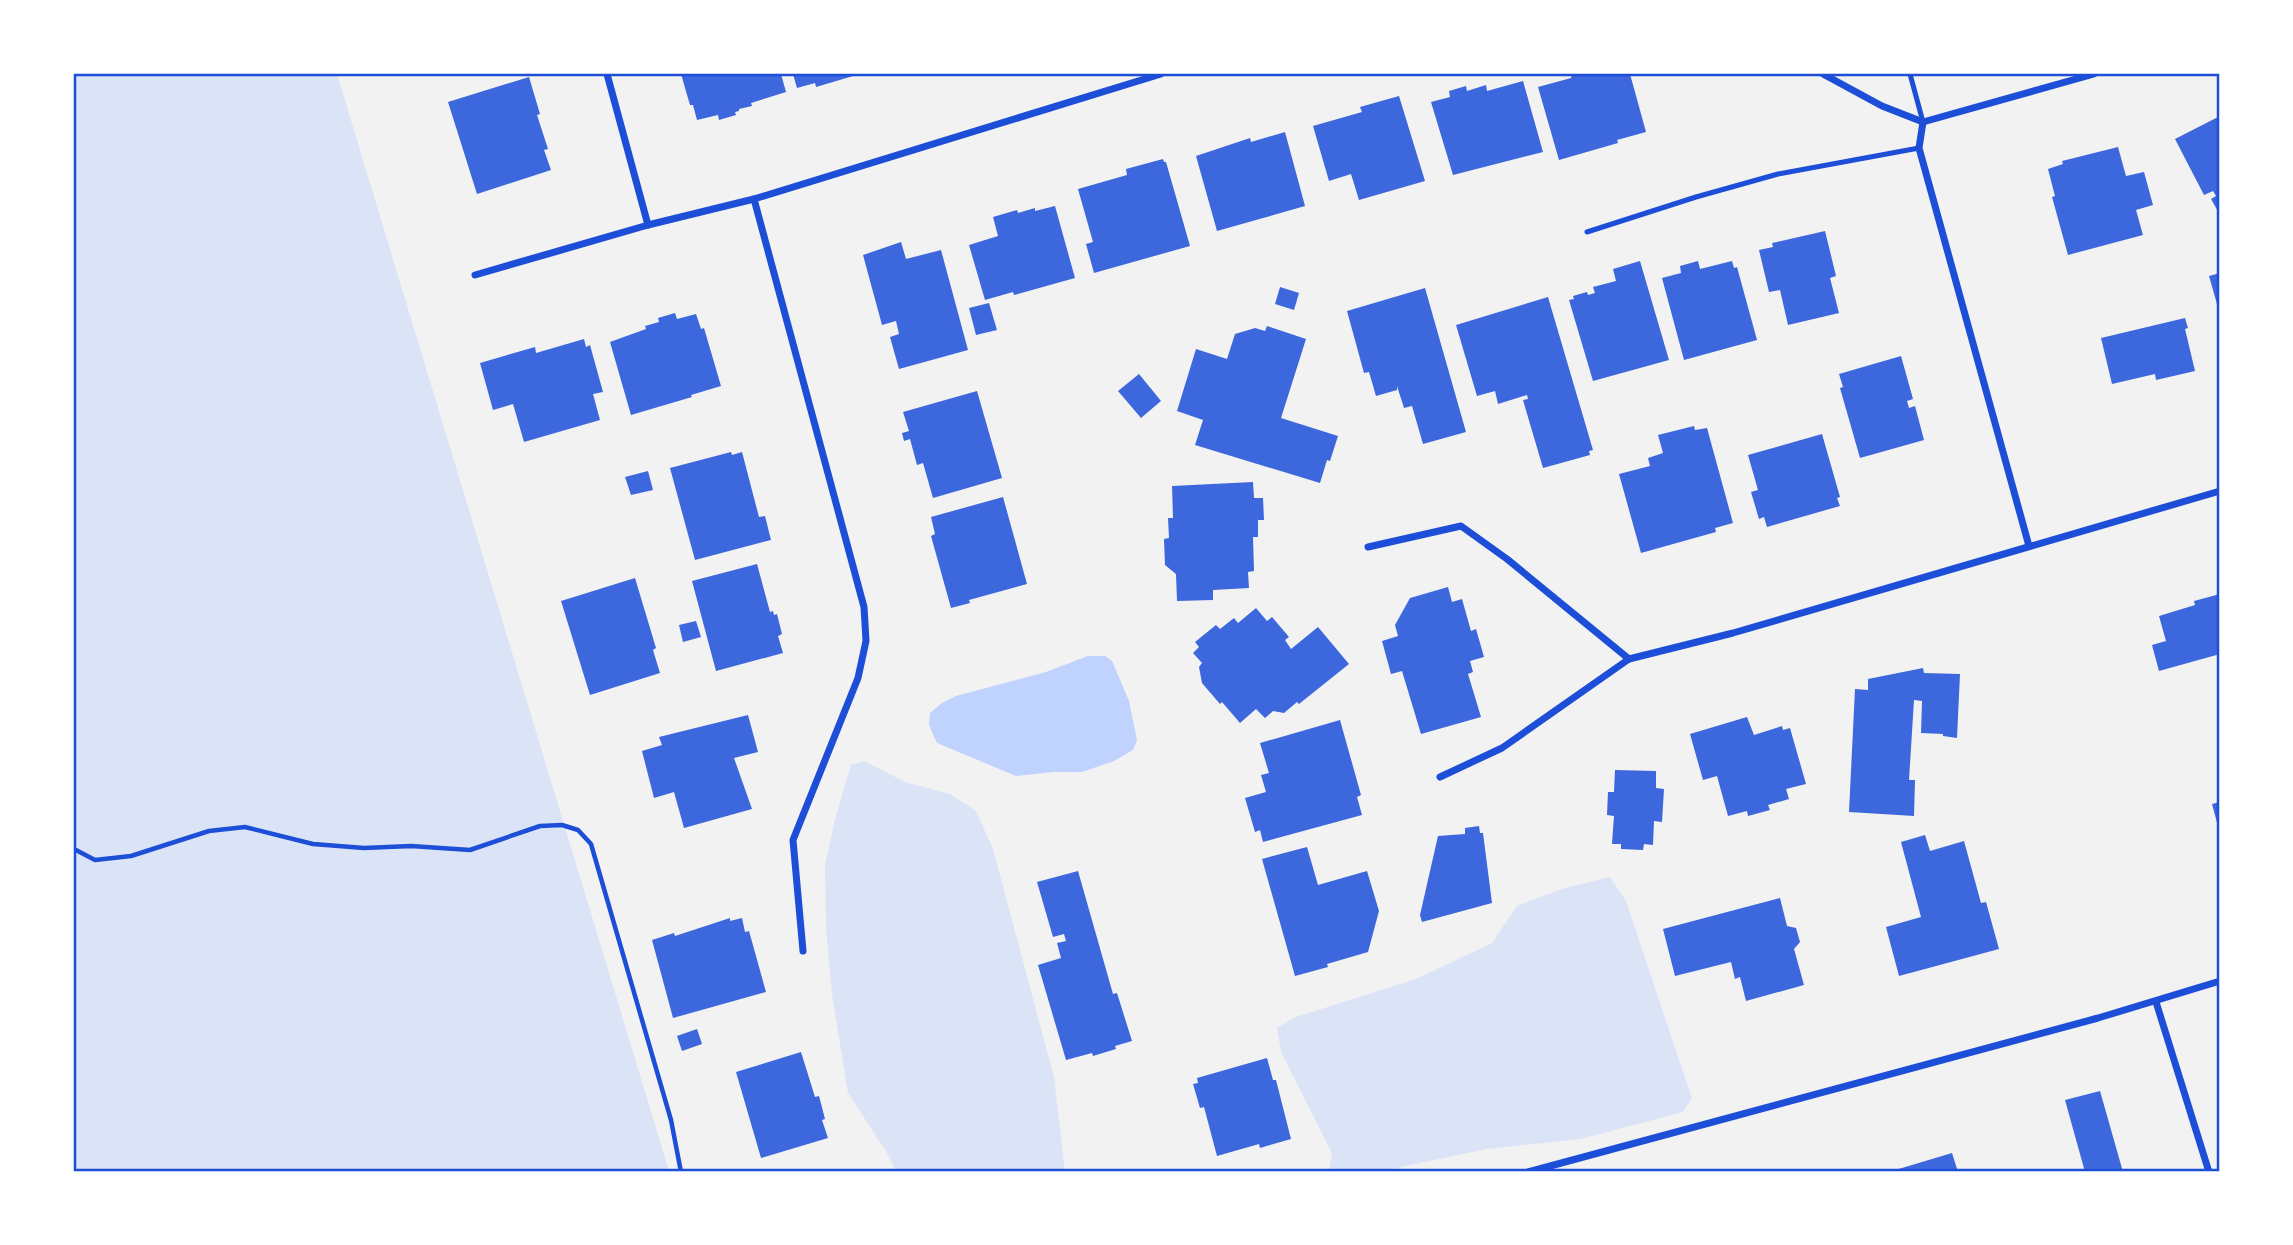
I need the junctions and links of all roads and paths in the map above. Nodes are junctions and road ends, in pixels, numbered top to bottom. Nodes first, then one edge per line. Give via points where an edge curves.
1 (607, 74) edge
2 (1161, 74) edge
3 (1823, 74) edge
4 (1910, 74) edge
5 (2094, 74) edge
6 (1923, 122) junction
7 (1919, 148) junction
8 (754, 199) junction
9 (648, 225) junction
10 (1587, 232) dead end
11 (475, 275) dead end
12 (2220, 491) edge
13 (2029, 546) junction
14 (1368, 547) dead end
15 (1629, 659) junction
16 (1440, 777) dead end
17 (74, 849) edge
18 (803, 951) dead end
19 (2220, 981) edge
20 (2156, 1002) junction
21 (681, 1171) edge
22 (1528, 1171) edge
23 (2209, 1171) edge

1 - 9 street
2 - 8 street
3 - 6 street
4 - 6 lane
5 - 6 street
6 - 7 street
7 - 10 lane via 1778,174
7 - 13 street
8 - 9 street
8 - 18 street via 864,607 866,640 858,678 793,840
9 - 11 street
12 - 13 street
13 - 15 street via 1733,634
14 - 15 street via 1461,526
15 - 16 street via 1502,748
17 - 21 path via 95,860 131,856 209,831 245,827 313,844 470,850 540,825 579,830 591,844 671,1120
19 - 20 street
20 - 22 street
20 - 23 street

